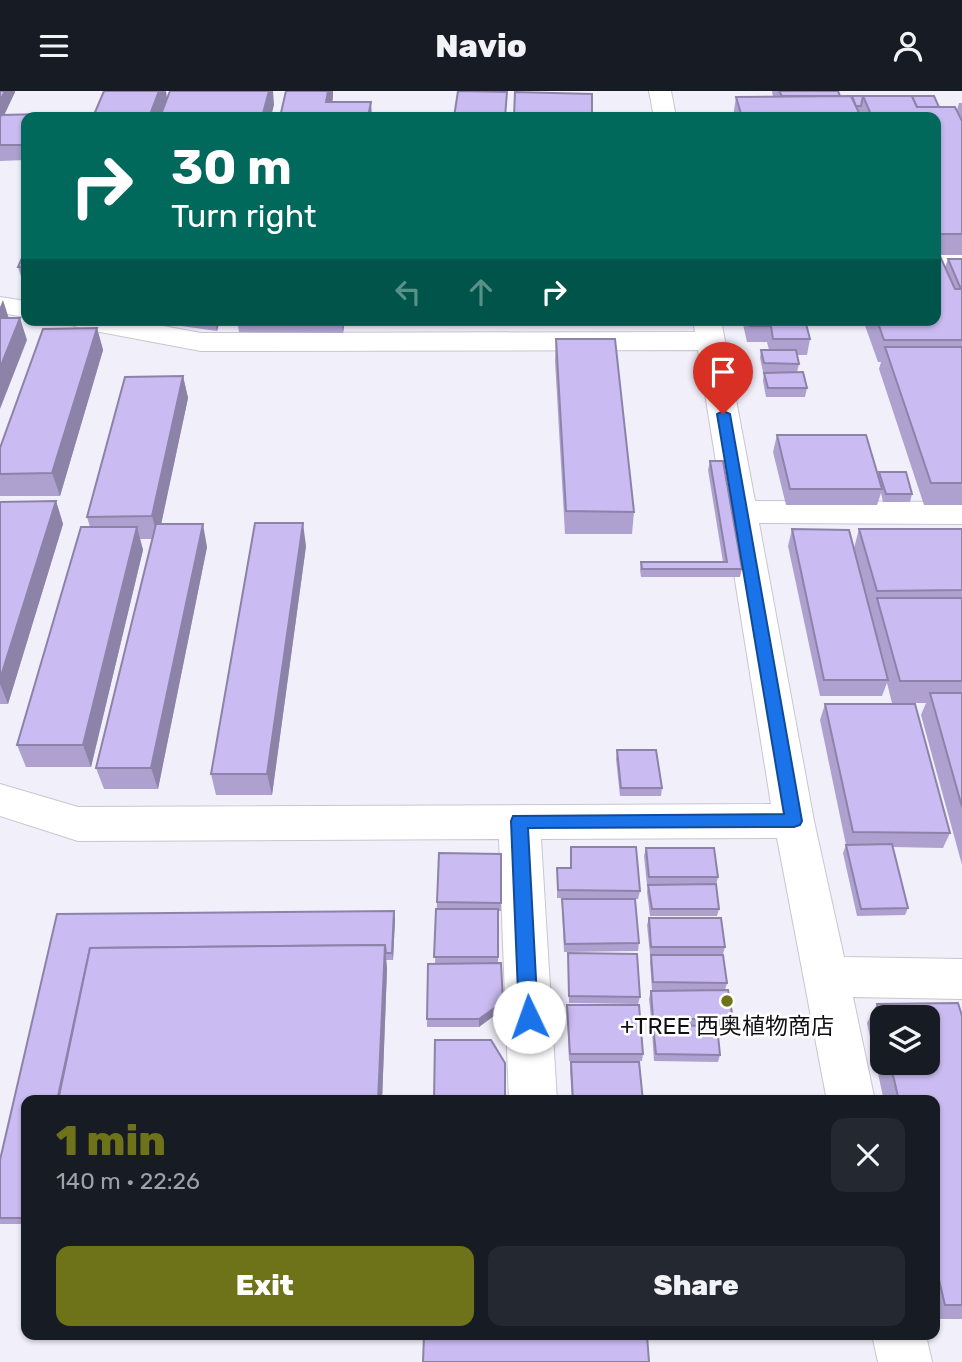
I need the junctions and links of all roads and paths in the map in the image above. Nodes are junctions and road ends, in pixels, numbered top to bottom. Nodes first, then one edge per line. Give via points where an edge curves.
1 (660, 91) edge
2 (665, 112) edge
3 (941, 263) edge
4 (962, 263) edge
5 (0, 305) edge
6 (21, 308) edge
7 (116, 326) edge
8 (709, 330) edge
9 (740, 512) junction
10 (962, 513) edge
11 (0, 800) edge
12 (519, 821) junction
13 (794, 821) junction
14 (825, 977) junction
15 (962, 979) edge
16 (533, 1095) edge
17 (850, 1095) edge
18 (900, 1340) edge
19 (905, 1362) edge

1 - 2 street
3 - 4 street
5 - 6 street
7 - 8 street via 201,342
8 - 9 street
9 - 10 street
9 - 13 street
11 - 12 street via 78,824
12 - 13 street
12 - 16 street
13 - 14 street
14 - 15 street
14 - 17 street
18 - 19 street

